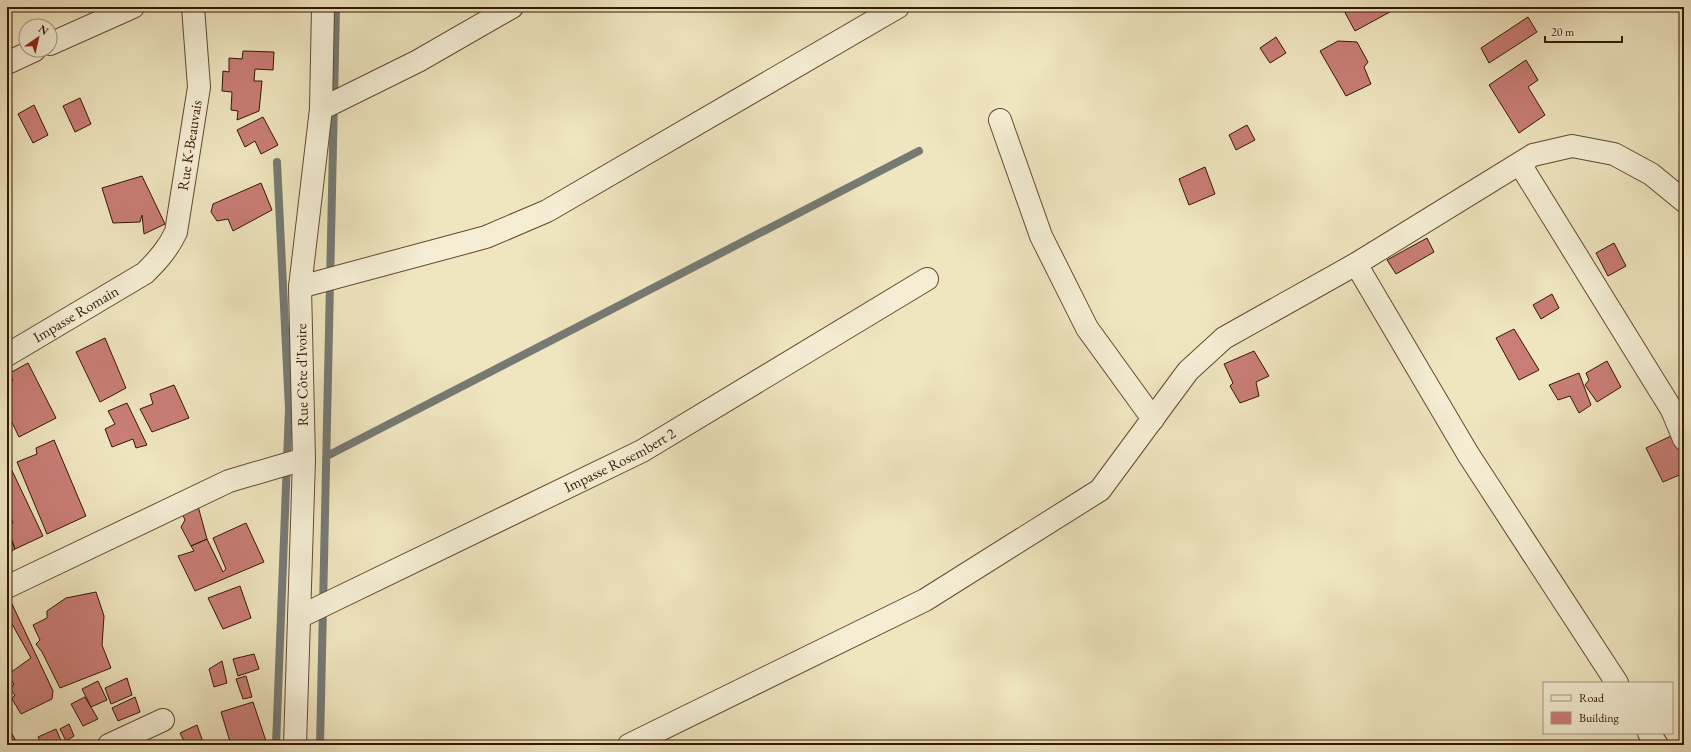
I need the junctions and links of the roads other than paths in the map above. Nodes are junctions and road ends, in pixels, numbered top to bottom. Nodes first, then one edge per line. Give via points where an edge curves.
1 (133, 7) edge
2 (193, 7) edge
3 (323, 7) edge
4 (512, 7) edge
5 (898, 7) edge
6 (58, 40) edge
7 (18, 58) edge
8 (7, 63) edge
9 (321, 109) junction
10 (1000, 120) dead end
11 (1520, 164) junction
12 (1684, 201) edge
13 (1356, 264) junction
14 (145, 273) joint
15 (927, 279) dead end
16 (300, 287) junction
17 (7, 355) edge
18 (1153, 419) junction
19 (1684, 439) edge
20 (304, 459) junction
21 (7, 587) edge
22 (299, 617) junction
23 (1616, 682) edge
24 (163, 720) dead end
25 (1650, 734) edge
26 (109, 745) edge
27 (296, 745) edge
28 (629, 745) edge
29 (1657, 745) edge

1 - 6 street
2 - 14 street, Rue K-Beauvais via 199,87 176,232 161,257
3 - 9 street, Rue Côte d'Ivoire
4 - 9 street via 418,61
5 - 16 street via 547,211 486,236
7 - 8 street
9 - 16 street, Rue Côte d'Ivoire
10 - 18 street via 1041,236 1087,328
11 - 12 street via 1533,155 1572,146 1614,154 1651,174
11 - 13 street
11 - 19 street via 1672,410
13 - 18 street via 1224,338 1188,371
13 - 23 street via 1468,454
14 - 17 street, Impasse Romain
15 - 22 street, Impasse Rosembert 2 via 642,452
16 - 20 street, Rue Côte d'Ivoire
18 - 28 street via 1100,490 925,600
20 - 21 street via 228,481
20 - 22 street, Rue Côte d'Ivoire
22 - 27 street, Rue Côte d'Ivoire
24 - 26 street
25 - 29 street

